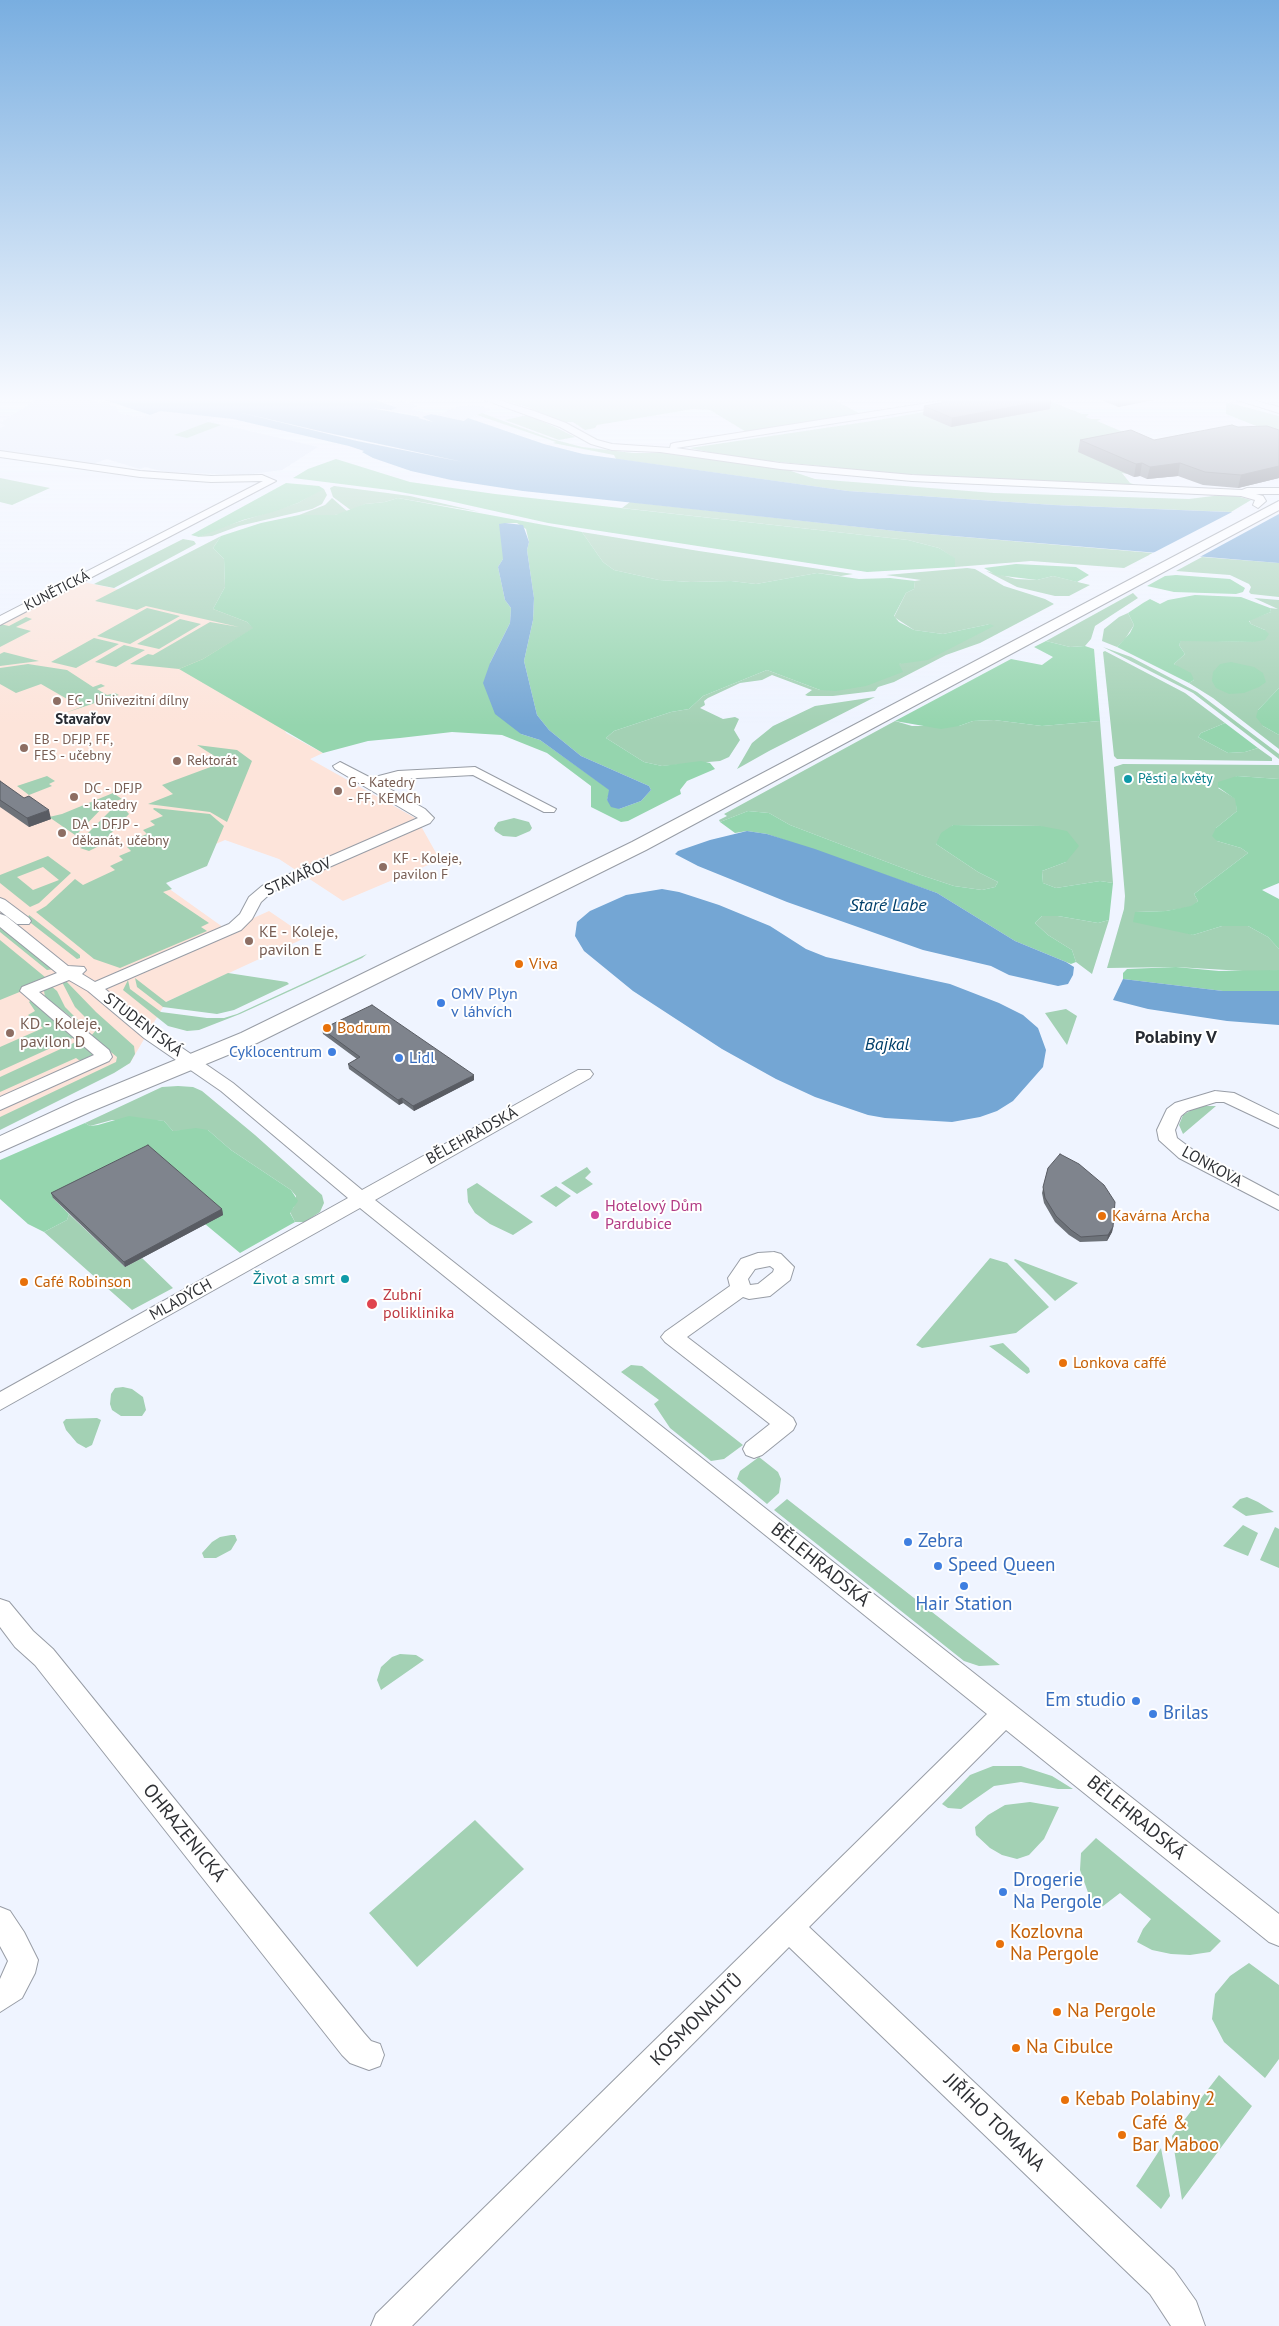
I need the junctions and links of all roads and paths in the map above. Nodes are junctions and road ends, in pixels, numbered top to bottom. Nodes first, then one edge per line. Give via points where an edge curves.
1 (218, 509) edge
2 (1256, 509) edge
3 (1258, 509) edge
4 (0, 621) edge
5 (340, 766) dead end
6 (370, 783) junction
7 (549, 810) dead end
8 (0, 903) edge
9 (0, 919) edge
10 (75, 971) junction
11 (94, 988) junction
12 (186, 1058) junction
13 (584, 1074) dead end
14 (0, 1104) edge
15 (1279, 1122) edge
16 (0, 1145) edge
17 (361, 1199) junction
18 (1279, 1204) edge
19 (741, 1289) dead end
20 (0, 1402) edge
21 (754, 1449) dead end
22 (0, 1609) edge
23 (1005, 1713) junction
24 (0, 1921) edge
25 (789, 1928) junction
26 (1279, 1932) edge
27 (0, 1997) edge
28 (369, 2055) dead end
29 (388, 2326) edge
30 (1188, 2326) edge

1 - 4 street, KUNĚTICKÁ
2 - 12 main road via 624,841
3 - 12 main road via 1139,580 639,846 344,992
5 - 6 street, STAVAŘOV
6 - 7 street via 395,775 476,771
6 - 11 street, STAVAŘOV via 427,818 271,887 258,895 247,916 234,927
8 - 10 street, STUDENTSKÁ
9 - 10 street, STUDENTSKÁ
10 - 11 street, STUDENTSKÁ
10 - 14 street via 28,991 104,1056
11 - 12 street, STUDENTSKÁ via 142,1028
12 - 16 main road
12 - 17 street, BĚLEHRADSKÁ via 227,1087
13 - 17 street, BĚLEHRADSKÁ
15 - 18 street, LONKOVA via 1228,1097 1215,1096 1181,1107 1173,1113 1166,1130 1168,1140 1186,1154
17 - 20 street, MLADÝCH
17 - 23 street, BĚLEHRADSKÁ
19 - 21 street via 672,1337 785,1424
22 - 28 street, OHRAZENICKÁ via 24,1639 44,1657 353,2044
23 - 25 street, KOSMONAUTŮ
23 - 26 street, BĚLEHRADSKÁ
24 - 27 street via 23,1960 12,1988
25 - 29 street, KOSMONAUTŮ
25 - 30 street, JIŘÍHO TOMANA via 1162,2282 1184,2313

